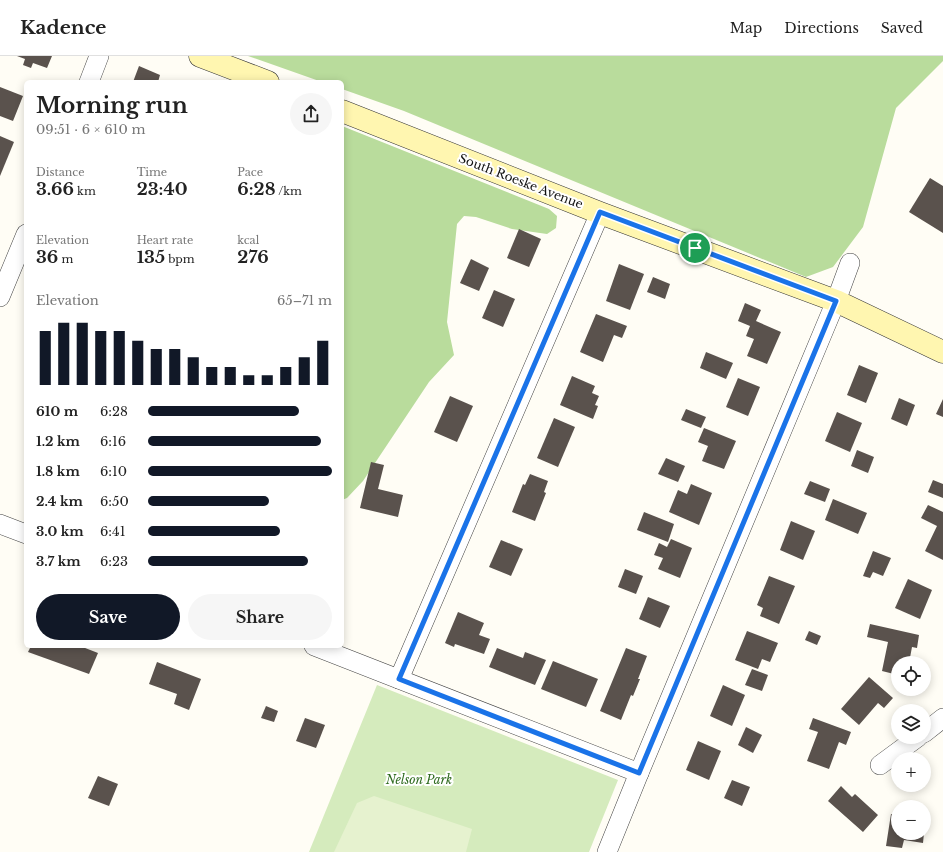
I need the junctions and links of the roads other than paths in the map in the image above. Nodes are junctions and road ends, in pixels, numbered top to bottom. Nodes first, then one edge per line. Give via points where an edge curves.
1 (99, 56) edge
2 (200, 56) edge
3 (89, 80) edge
4 (263, 80) edge
5 (344, 112) edge
6 (600, 212) junction
7 (24, 239) edge
8 (850, 263) dead end
9 (0, 297) edge
10 (836, 301) junction
11 (943, 352) edge
12 (0, 524) edge
13 (24, 533) edge
14 (319, 648) edge
15 (399, 679) junction
16 (943, 718) edge
17 (931, 727) edge
18 (908, 744) edge
19 (880, 765) dead end
20 (639, 773) junction
21 (607, 852) edge

1 - 3 street
2 - 4 street
5 - 6 street, South Roeske Avenue
6 - 10 street, South Roeske Avenue
6 - 15 street
7 - 9 street
8 - 10 street
10 - 11 street, South Roeske Avenue
10 - 20 street
12 - 13 street
14 - 15 street
15 - 20 street
16 - 17 street
18 - 19 street
20 - 21 street

